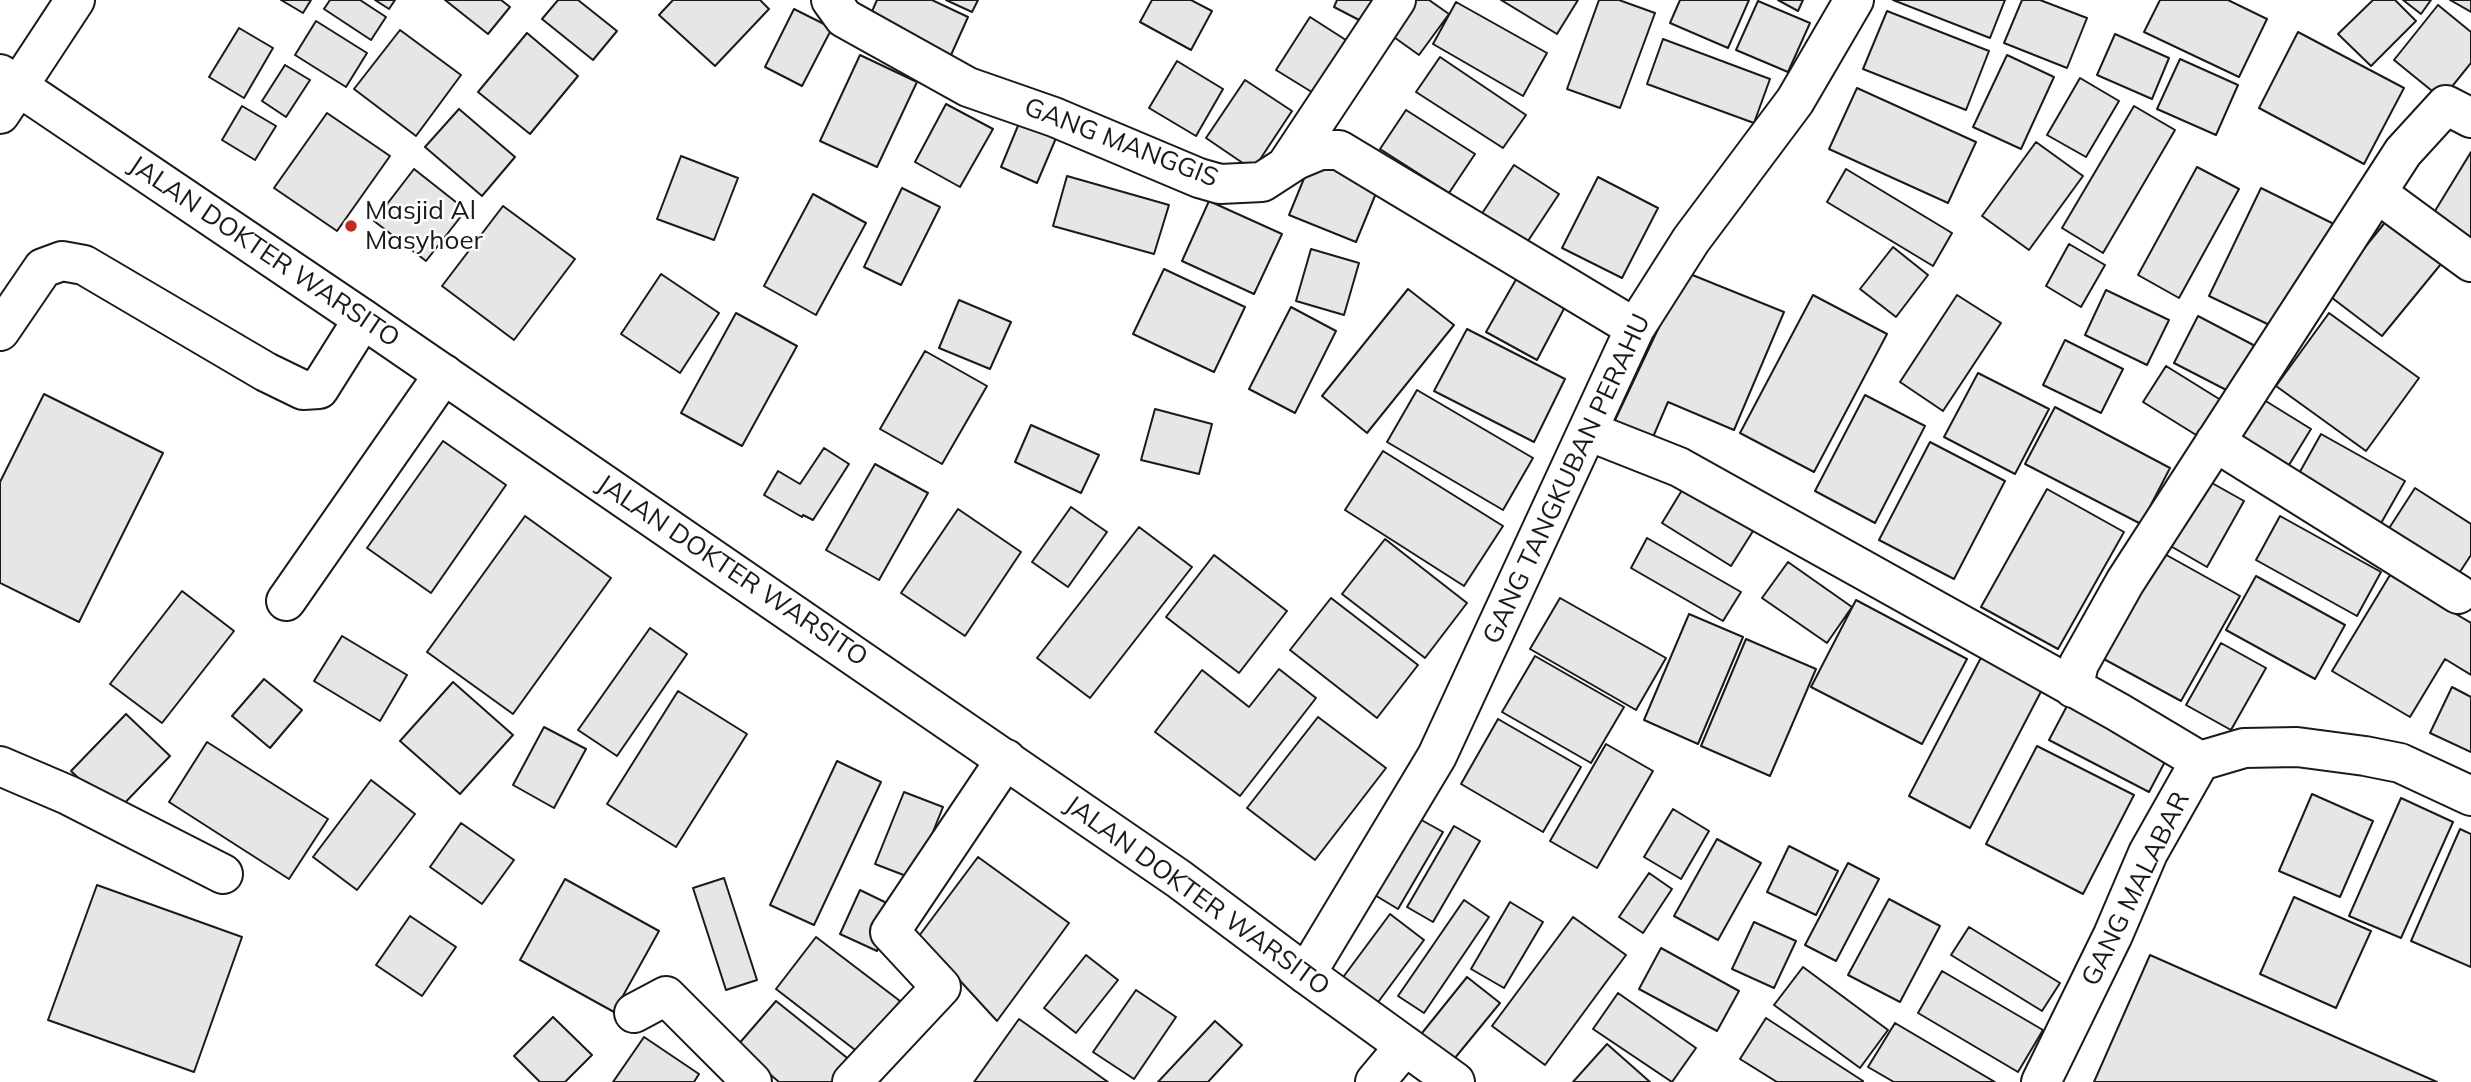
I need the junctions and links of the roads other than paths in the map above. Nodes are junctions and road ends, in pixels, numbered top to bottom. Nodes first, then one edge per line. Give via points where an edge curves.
1 (75, 0) edge
2 (831, 0) edge
3 (1396, 0) edge
4 (1854, 0) edge
5 (6, 91) edge
6 (2471, 118) edge
7 (1284, 168) junction
8 (2378, 193) junction
9 (2471, 262) edge
10 (363, 319) junction
11 (1635, 328) junction
12 (0, 331) edge
13 (444, 374) junction
14 (1588, 431) junction
15 (2215, 442) junction
16 (2458, 594) dead end
17 (286, 601) dead end
18 (2073, 688) junction
19 (1006, 759) junction
20 (2200, 761) junction
21 (0, 766) edge
22 (2471, 796) edge
23 (223, 874) dead end
24 (1306, 974) junction
25 (634, 1013) dead end
26 (1405, 1046) junction
27 (752, 1082) edge
28 (852, 1082) edge
29 (1375, 1082) edge
30 (1455, 1082) edge
31 (2041, 1082) edge

1 - 5 street
2 - 7 street, GANG MANGGIS via 844,18 968,87 1054,117 1199,178 1220,184 1262,182
3 - 7 street
4 - 11 street, GANG TANGKUBAN PERAHU via 1796,101 1691,240
5 - 10 street, JALAN DOKTER WARSITO
6 - 8 street via 2446,105 2403,152
7 - 11 street, GANG MANGGIS via 1320,150 1339,150
8 - 9 street
8 - 15 street
10 - 12 street via 319,389 303,390 84,265 62,261 43,268
10 - 13 street, JALAN DOKTER WARSITO
11 - 14 street, GANG TANGKUBAN PERAHU
13 - 17 street
13 - 19 street, JALAN DOKTER WARSITO
14 - 18 street via 1679,467
14 - 24 street, GANG TANGKUBAN PERAHU via 1437,756
15 - 16 street
15 - 18 street via 2125,582 2079,664
18 - 20 street
19 - 24 street, JALAN DOKTER WARSITO via 1179,878
19 - 28 street via 890,932 941,987
20 - 22 street, GANG MALABAR via 2244,748 2297,747 2400,763
20 - 31 street, GANG MALABAR via 2148,853
21 - 23 street via 68,795
24 - 26 street, JALAN DOKTER WARSITO
25 - 27 street via 666,996
26 - 29 street
26 - 30 street, JALAN DOKTER WARSITO

